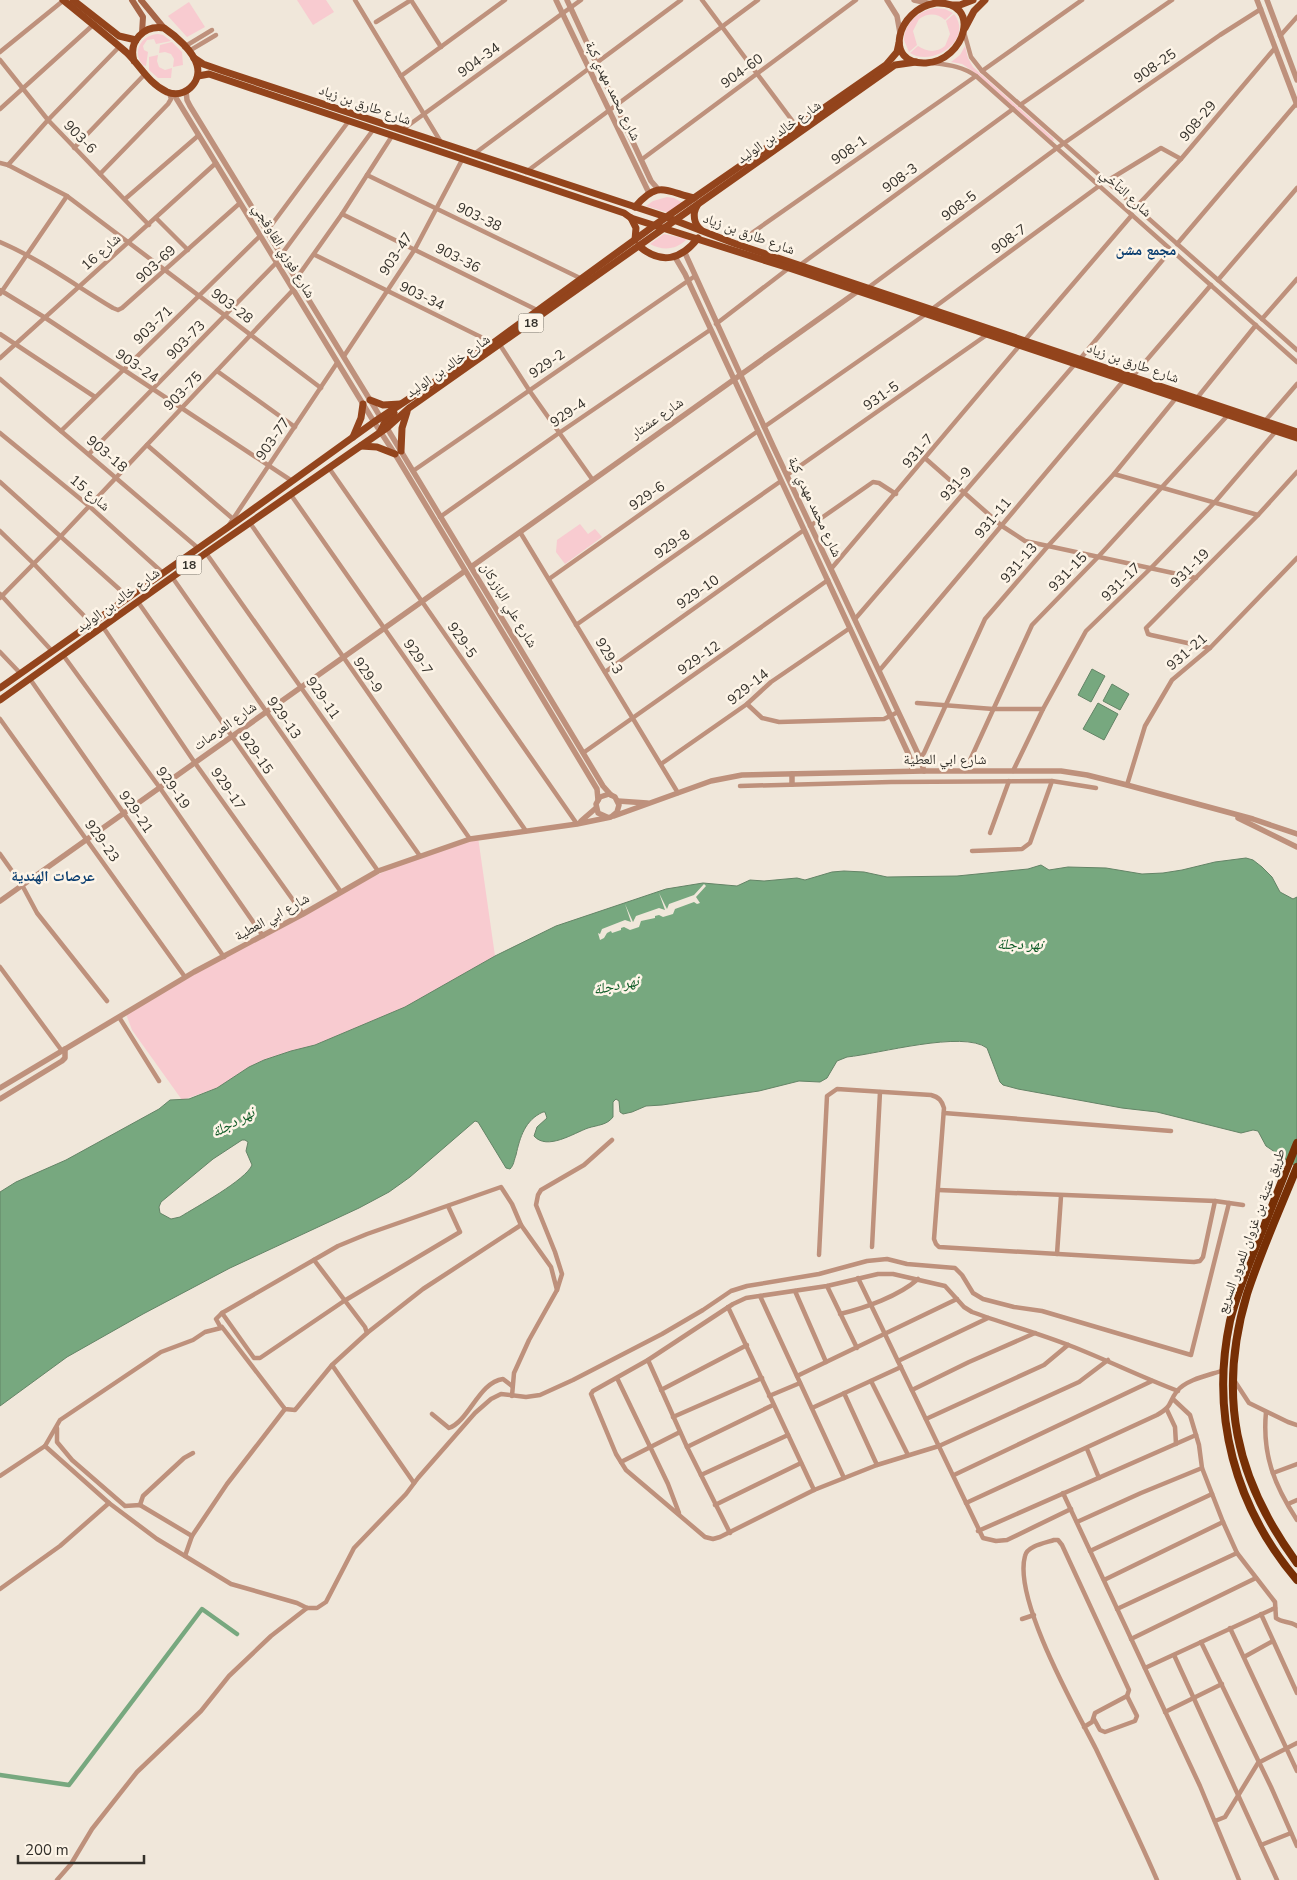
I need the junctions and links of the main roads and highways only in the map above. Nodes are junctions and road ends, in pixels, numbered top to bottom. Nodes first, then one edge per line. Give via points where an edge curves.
1 (64, 0) edge
2 (73, 0) edge
3 (132, 0) edge
4 (141, 0) edge
5 (972, 0) edge
6 (985, 0) edge
7 (933, 2) edge
8 (952, 6) junction
9 (164, 28) junction
10 (964, 30) junction
11 (142, 33) junction
12 (136, 40) junction
13 (899, 43) junction
14 (194, 58) junction
15 (134, 61) junction
16 (916, 62) junction
17 (198, 76) junction
18 (697, 201) junction
19 (635, 207) junction
20 (624, 214) junction
21 (631, 218) junction
22 (665, 222) junction
23 (701, 230) junction
24 (698, 238) junction
25 (637, 243) junction
26 (929, 311) junction
27 (1023, 343) junction
28 (1078, 361) junction
29 (370, 400) road end
30 (363, 404) road end
31 (407, 405) junction
32 (385, 423) junction
33 (377, 428) junction
34 (1297, 432) edge
35 (352, 438) junction
36 (1297, 438) edge
37 (358, 447) junction
38 (0, 688) edge
39 (0, 700) edge
40 (1297, 1143) edge
41 (1297, 1167) edge
42 (1297, 1562) edge
43 (1297, 1580) edge

1 - 15 main road
2 - 12 main road via 119,36
3 - 11 main road via 143,17
4 - 9 main road
5 - 8 main road
6 - 10 main road via 974,11
7 - 8 main road
7 - 13 main road via 913,13 905,22
8 - 10 main road via 961,13
9 - 11 main road
9 - 14 main road
10 - 16 main road via 959,44 951,53 940,60
11 - 12 main road
12 - 15 main road via 132,50
13 - 16 main road via 906,56
13 - 18 main road, شارع خالد بن الوليد via 897,52 886,66
14 - 17 main road
14 - 19 main road, شارع طارق بن زياد via 222,71
15 - 17 main road via 156,85 171,93 186,91
16 - 18 main road, شارع خالد بن الوليد via 895,65
17 - 20 main road, شارع طارق بن زياد via 209,74
18 - 19 main road via 658,189
18 - 22 main road, شارع خالد بن الوليد / 18
18 - 23 main road via 694,218
19 - 22 main road, شارع طارق بن زياد
20 - 21 main road, شارع طارق بن زياد
20 - 22 main road
21 - 22 main road, شارع طارق بن زياد
21 - 25 main road via 636,228
22 - 23 main road, شارع طارق بن زياد
22 - 24 main road, شارع طارق بن زياد
22 - 25 main road, شارع خالد بن الوليد / 18
23 - 26 main road, شارع طارق بن زياد
24 - 25 main road via 685,253 664,258 655,256
24 - 26 main road, شارع طارق بن زياد
25 - 31 main road, شارع خالد بن الوليد / 18 via 537,310
25 - 31 main road, شارع خالد بن الوليد / 18 via 500,345
26 - 27 main road, شارع طارق بن زياد
26 - 27 main road, شارع طارق بن زياد via 988,334
27 - 28 main road, شارع طارق بن زياد
28 - 34 main road, شارع طارق بن زياد via 1133,376
28 - 36 main road, شارع طارق بن زياد via 1124,380
29 - 31 main road via 390,406
30 - 35 main road
31 - 32 main road
31 - 37 main road via 398,452
32 - 33 main road, شارع خالد بن الوليد / 18
32 - 33 main road
33 - 35 main road, شارع خالد بن الوليد / 18
33 - 37 main road, شارع خالد بن الوليد
35 - 38 main road, شارع خالد بن الوليد / 18
37 - 39 main road, شارع خالد بن الوليد / 18
40 - 43 highway, طريق عتبة بن غزوان للمرور السريع via 1239,1291 1231,1319 1224,1370 1227,1429 1238,1477 1256,1520
41 - 42 highway, طريق عتبة بن غزوان للمرور السريع via 1248,1294 1240,1321 1233,1379 1237,1428 1248,1477 1266,1517

